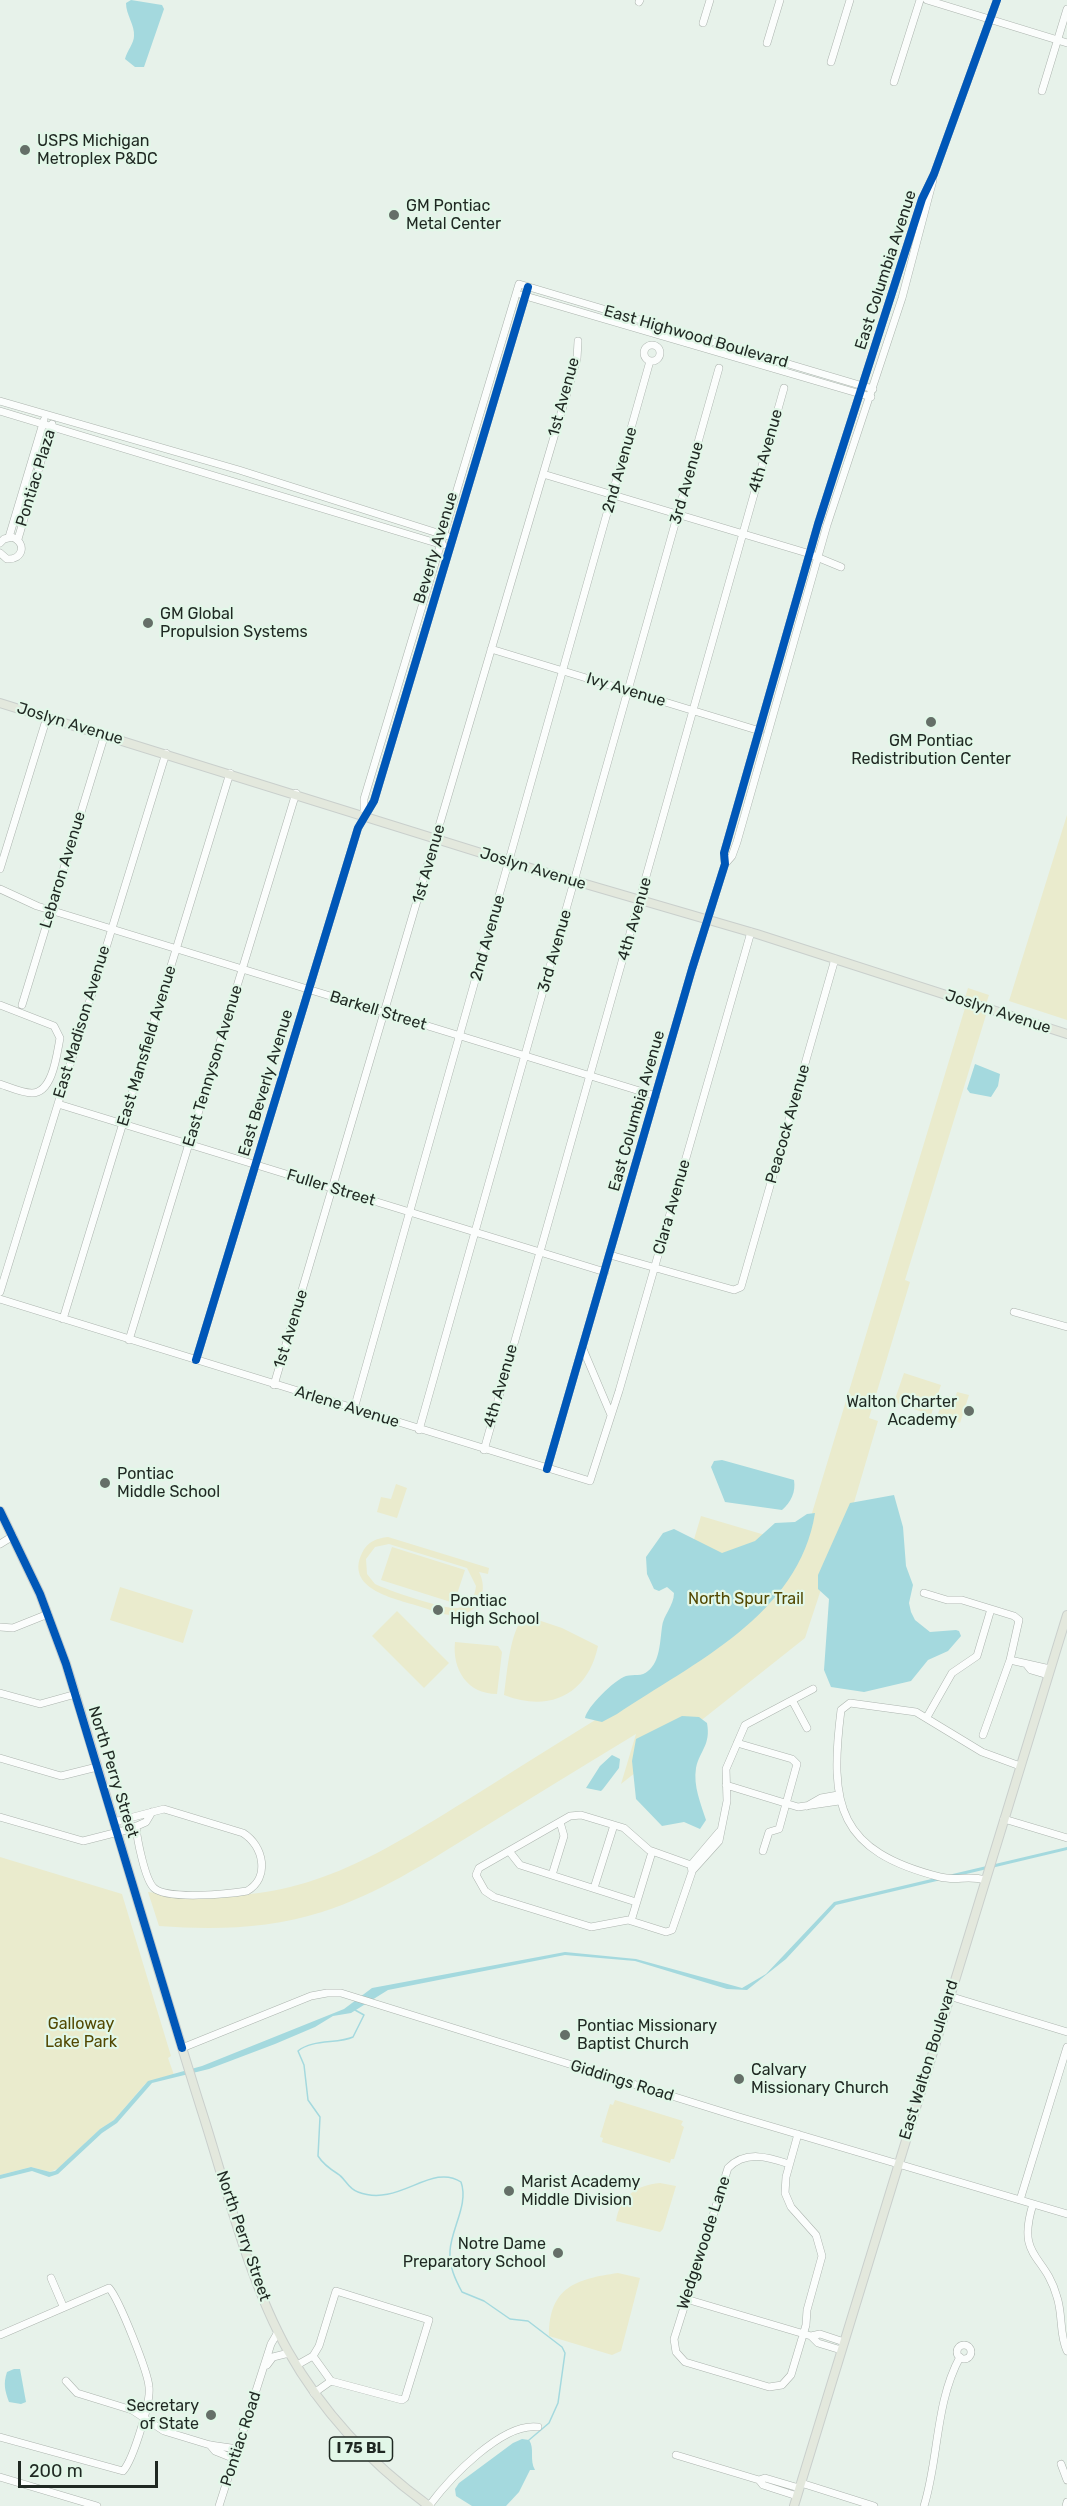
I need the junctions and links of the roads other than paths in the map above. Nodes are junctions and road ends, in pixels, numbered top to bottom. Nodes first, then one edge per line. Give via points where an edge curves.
1 (710, 0) edge
2 (780, 0) edge
3 (850, 0) edge
4 (920, 0) edge
5 (927, 0) edge
6 (997, 0) edge
7 (1067, 9) edge
8 (990, 19) junction
9 (703, 23) dead end
10 (1058, 40) junction
11 (767, 43) dead end
12 (1067, 43) edge
13 (831, 62) dead end
14 (894, 82) dead end
15 (1042, 91) dead end
16 (934, 174) junction
17 (519, 284) joint
18 (528, 287) junction
19 (516, 293) junction
20 (525, 296) junction
21 (578, 341) dead end
22 (650, 361) dead end
23 (719, 368) dead end
24 (863, 386) junction
25 (784, 388) dead end
26 (873, 388) junction
27 (860, 394) junction
28 (871, 397) junction
29 (0, 401) edge
30 (0, 411) edge
31 (46, 415) junction
32 (54, 417) junction
33 (43, 424) junction
34 (52, 426) junction
35 (111, 444) junction
36 (842, 449) junction
37 (164, 450) junction
38 (147, 455) junction
39 (201, 460) junction
40 (543, 474) junction
41 (266, 492) junction
42 (613, 495) junction
43 (322, 498) junction
44 (835, 500) junction
45 (678, 514) junction
46 (743, 534) junction
47 (444, 535) junction
48 (9, 537) junction
49 (453, 538) junction
50 (18, 539) junction
51 (0, 543) edge
52 (441, 544) junction
53 (450, 547) junction
54 (0, 553) edge
55 (809, 555) junction
56 (817, 559) junction
57 (841, 567) dead end
58 (491, 649) junction
59 (782, 652) junction
60 (563, 671) junction
61 (628, 691) junction
62 (777, 702) junction
63 (0, 703) edge
64 (694, 710) junction
65 (47, 717) junction
66 (760, 731) junction
67 (105, 734) junction
68 (166, 753) junction
69 (751, 759) junction
70 (230, 773) junction
71 (296, 793) junction
72 (746, 811) junction
73 (364, 814) junction
74 (436, 839) junction
75 (510, 862) junction
76 (725, 864) junction
77 (0, 869) edge
78 (575, 882) junction
79 (0, 889) edge
80 (640, 902) junction
81 (51, 910) junction
82 (707, 920) junction
83 (111, 928) junction
84 (751, 932) junction
85 (176, 949) junction
86 (835, 958) junction
87 (243, 969) junction
88 (309, 989) junction
89 (0, 1005) edge
90 (21, 1005) dead end
91 (385, 1013) junction
92 (1067, 1034) edge
93 (460, 1036) junction
94 (525, 1056) junction
95 (53, 1067) junction
96 (67, 1071) junction
97 (589, 1075) junction
98 (0, 1084) edge
99 (656, 1096) junction
100 (58, 1104) junction
101 (123, 1124) junction
102 (189, 1144) junction
103 (255, 1165) junction
104 (333, 1188) junction
105 (410, 1212) junction
106 (475, 1232) junction
107 (539, 1251) junction
108 (610, 1255) junction
109 (655, 1267) junction
110 (605, 1272) junction
111 (0, 1292) edge
112 (0, 1299) edge
113 (1014, 1312) dead end
114 (63, 1319) junction
115 (1067, 1327) edge
116 (129, 1340) junction
117 (583, 1349) junction
118 (196, 1360) junction
119 (591, 1371) junction
120 (575, 1372) junction
121 (274, 1385) junction
122 (620, 1391) junction
123 (603, 1392) junction
124 (354, 1409) junction
125 (611, 1415) junction
126 (419, 1430) junction
127 (484, 1450) junction
128 (547, 1469) junction
129 (590, 1481) joint
130 (0, 1511) edge
131 (14, 1536) junction
132 (0, 1544) edge
133 (924, 1593) dead end
134 (991, 1609) junction
135 (48, 1614) junction
136 (1067, 1615) edge
137 (0, 1627) edge
138 (1065, 1629) edge
139 (1010, 1660) junction
140 (1049, 1672) junction
141 (813, 1689) dead end
142 (0, 1693) edge
143 (76, 1695) junction
144 (792, 1700) junction
145 (927, 1717) junction
146 (807, 1728) dead end
147 (983, 1735) dead end
148 (737, 1743) junction
149 (0, 1758) edge
150 (1020, 1766) junction
151 (97, 1767) junction
152 (726, 1785) junction
153 (839, 1798) junction
154 (786, 1804) junction
155 (152, 1812) junction
156 (0, 1817) edge
157 (1004, 1819) junction
158 (114, 1822) junction
159 (560, 1822) junction
160 (614, 1825) junction
161 (136, 1826) junction
162 (117, 1832) junction
163 (1067, 1838) edge
164 (509, 1851) junction
165 (763, 1851) dead end
166 (652, 1852) junction
167 (692, 1868) junction
168 (552, 1875) junction
169 (985, 1880) junction
170 (594, 1888) junction
171 (636, 1902) junction
172 (631, 1921) junction
173 (949, 1996) junction
174 (1067, 2032) edge
175 (1067, 2047) edge
176 (182, 2048) junction
177 (798, 2134) junction
178 (898, 2163) junction
179 (789, 2164) junction
180 (1020, 2200) junction
181 (1033, 2204) junction
182 (1067, 2214) edge
183 (51, 2278) dead end
184 (686, 2299) junction
185 (63, 2306) junction
186 (278, 2332) junction
187 (0, 2335) edge
188 (807, 2335) junction
189 (842, 2346) junction
190 (1067, 2351) edge
191 (289, 2353) junction
192 (313, 2356) junction
193 (960, 2357) dead end
194 (297, 2365) junction
195 (262, 2372) junction
196 (66, 2381) dead end
197 (332, 2381) junction
198 (314, 2393) junction
199 (143, 2416) junction
200 (538, 2427) dead end
201 (0, 2437) edge
202 (210, 2445) junction
203 (238, 2449) junction
204 (676, 2455) dead end
205 (234, 2459) junction
206 (1061, 2464) dead end
207 (0, 2477) edge
208 (1067, 2480) edge
209 (799, 2489) junction
210 (97, 2506) edge
211 (219, 2506) edge
212 (429, 2506) edge
213 (794, 2506) edge
214 (874, 2506) edge
215 (924, 2506) edge

1 - 9 street
2 - 11 street
3 - 13 street
4 - 14 street
5 - 8 street
6 - 8 street, East Columbia Avenue
7 - 10 street
8 - 10 street
8 - 16 street, East Columbia Avenue
10 - 12 street
10 - 15 street
16 - 24 street, East Columbia Avenue via 918,208
16 - 26 street, East Columbia Avenue via 915,254
17 - 18 street, East Highwood Boulevard
17 - 19 street, Beverly Avenue
18 - 20 street, Beverly Avenue
18 - 24 street, East Highwood Boulevard
19 - 20 street, East Highwood Boulevard
19 - 47 street, Beverly Avenue
20 - 27 street, East Highwood Boulevard
20 - 49 street, Beverly Avenue
21 - 40 street, 1st Avenue via 577,359
22 - 42 street, 2nd Avenue
23 - 45 street, 3rd Avenue
24 - 26 street, East Highwood Boulevard
24 - 27 street, East Columbia Avenue
25 - 46 street, 4th Avenue
26 - 28 street, East Columbia Avenue
27 - 28 street, East Highwood Boulevard
27 - 36 street, East Columbia Avenue
28 - 44 street, East Columbia Avenue
29 - 31 street
30 - 33 street
31 - 32 street
31 - 33 street, Pontiac Plaza
32 - 34 street, Pontiac Plaza
32 - 37 street
33 - 34 street
33 - 48 street, Pontiac Plaza
34 - 35 street
34 - 50 street, Pontiac Plaza
35 - 37 street via 116,440
35 - 38 street
36 - 44 street, East Columbia Avenue via 848,454
36 - 55 street, East Columbia Avenue
37 - 39 street
38 - 39 street via 198,466
38 - 41 street
39 - 43 street
40 - 42 street
40 - 58 street, 1st Avenue
41 - 43 street via 271,486
41 - 52 street
42 - 45 street
42 - 60 street, 2nd Avenue
43 - 47 street
44 - 56 street, East Columbia Avenue
45 - 46 street
45 - 61 street, 3rd Avenue
46 - 55 street
46 - 64 street, 4th Avenue
47 - 49 street
47 - 52 street, Beverly Avenue
48 - 50 street
48 - 51 street
49 - 53 street, Beverly Avenue
50 - 54 street, Pontiac Plaza via 22,547 19,556 7,559
52 - 53 street
52 - 73 street, Beverly Avenue via 364,799
53 - 73 street, Beverly Avenue via 374,801
55 - 56 street
55 - 59 street, East Columbia Avenue
56 - 57 street
56 - 62 street, East Columbia Avenue
58 - 60 street, Ivy Avenue
58 - 74 street, 1st Avenue
59 - 62 street, East Columbia Avenue via 786,656
59 - 66 street, East Columbia Avenue
60 - 61 street, Ivy Avenue
60 - 75 street, 2nd Avenue
61 - 64 street, Ivy Avenue
61 - 78 street, 3rd Avenue
62 - 72 street, East Columbia Avenue
63 - 65 main road, Joslyn Avenue
64 - 66 street, Ivy Avenue
64 - 80 street, 4th Avenue
65 - 67 main road, Joslyn Avenue
65 - 77 street
66 - 69 street, East Columbia Avenue
67 - 68 main road, Joslyn Avenue
67 - 81 street, Lebaron Avenue
68 - 70 main road, Joslyn Avenue
68 - 83 street, East Madison Avenue
69 - 72 street, East Columbia Avenue via 742,808
69 - 76 street, East Columbia Avenue via 724,853
70 - 71 main road, Joslyn Avenue
70 - 85 street, East Mansfield Avenue
71 - 73 main road, Joslyn Avenue
71 - 87 street, East Tennyson Avenue
72 - 76 street, East Columbia Avenue via 732,856
73 - 74 main road, Joslyn Avenue
73 - 88 street, East Beverly Avenue
74 - 75 main road, Joslyn Avenue
74 - 91 street, 1st Avenue
75 - 78 main road, Joslyn Avenue
75 - 93 street, 2nd Avenue
76 - 82 street, East Columbia Avenue
78 - 80 main road, Joslyn Avenue
78 - 94 street, 3rd Avenue
79 - 81 street, Barkell Street
80 - 82 main road, Joslyn Avenue
80 - 97 street, 4th Avenue
81 - 83 street, Barkell Street
81 - 90 street, Lebaron Avenue
82 - 84 main road, Joslyn Avenue
82 - 99 street, East Columbia Avenue
83 - 85 street, Barkell Street
83 - 96 street, East Madison Avenue
84 - 86 main road, Joslyn Avenue
84 - 109 street, Clara Avenue
85 - 87 street, Barkell Street
85 - 101 street, East Mansfield Avenue
86 - 92 main road, Joslyn Avenue
86 - 109 street, Peacock Avenue via 739,1289
87 - 88 street, Barkell Street
87 - 102 street, East Tennyson Avenue
88 - 91 street, Barkell Street
88 - 103 street, East Beverly Avenue
89 - 95 street via 58,1029 60,1038
91 - 93 street, Barkell Street
91 - 104 street, 1st Avenue
93 - 94 street, Barkell Street
93 - 105 street, 2nd Avenue
94 - 97 street, Barkell Street
94 - 106 street, 3rd Avenue
95 - 96 street
95 - 98 street via 46,1084 35,1092
96 - 100 street, East Madison Avenue
97 - 99 street, Barkell Street
97 - 107 street, 4th Avenue
99 - 108 street, East Columbia Avenue
100 - 101 street, Fuller Street
100 - 111 street, East Madison Avenue
101 - 102 street, Fuller Street
101 - 114 street, East Mansfield Avenue
102 - 103 street, Fuller Street
102 - 116 street, East Tennyson Avenue
103 - 104 street, Fuller Street
103 - 118 street, East Beverly Avenue
104 - 105 street, Fuller Street
104 - 121 street, 1st Avenue
105 - 106 street, Fuller Street
105 - 124 street, 2nd Avenue
106 - 107 street, Fuller Street
106 - 126 street, 3rd Avenue
107 - 110 street, Fuller Street
107 - 127 street, 4th Avenue
108 - 109 street
108 - 110 street, East Columbia Avenue
109 - 122 street, Clara Avenue
110 - 117 street, East Columbia Avenue
112 - 114 street, Arlene Avenue
113 - 115 street
114 - 116 street, Arlene Avenue
116 - 118 street, Arlene Avenue
117 - 119 street
117 - 120 street, East Columbia Avenue
118 - 121 street, Arlene Avenue
119 - 120 street via 582,1368
119 - 123 street
120 - 128 street, East Columbia Avenue
121 - 124 street, Arlene Avenue
122 - 123 street via 612,1395
122 - 125 street, Clara Avenue
123 - 125 street
124 - 126 street, Arlene Avenue
125 - 129 street, Clara Avenue
126 - 127 street, Arlene Avenue
127 - 128 street, Arlene Avenue
128 - 129 street, Arlene Avenue
130 - 131 main road, North Perry Street / I 75 BL
131 - 132 street
131 - 135 main road, North Perry Street / I 75 BL
133 - 134 street
134 - 139 street via 1019,1621
134 - 145 street via 977,1656 952,1673
135 - 137 street via 14,1628
135 - 143 main road, North Perry Street / I 75 BL
136 - 138 main road, East Walton Boulevard
138 - 140 main road, East Walton Boulevard
139 - 140 street
139 - 147 street
140 - 150 main road, East Walton Boulevard
141 - 144 street
142 - 143 street via 40,1704
143 - 151 main road, North Perry Street / I 75 BL
144 - 146 street
144 - 148 street via 747,1723
145 - 150 street via 982,1752
145 - 153 street via 904,1708 844,1705 840,1711 836,1771
148 - 152 street via 726,1769
148 - 154 street via 795,1761 797,1767
149 - 151 street via 59,1776
150 - 157 main road, East Walton Boulevard
151 - 158 main road, North Perry Street / I 75 BL
152 - 154 street
152 - 167 street via 727,1801 719,1832
153 - 154 street via 817,1800 806,1806
153 - 169 street via 855,1832 886,1858 940,1876
154 - 165 street via 778,1829 769,1832
155 - 158 street
155 - 161 street via 148,1820
155 - 161 street via 165,1809 245,1834 253,1842 263,1872 247,1891 160,1892 150,1883
156 - 162 street via 80,1841
157 - 163 street
157 - 169 main road, East Walton Boulevard
158 - 162 main road, North Perry Street / I 75 BL
159 - 160 street via 579,1814
159 - 164 street
159 - 168 street via 564,1836
160 - 166 street via 627,1830
160 - 170 street
161 - 162 street
162 - 176 main road, North Perry Street / I 75 BL
164 - 168 street via 518,1864
164 - 172 street via 477,1870 477,1877 489,1895 591,1927
166 - 167 street
166 - 171 street
167 - 172 street via 672,1930 666,1932
168 - 170 street
169 - 173 main road, East Walton Boulevard
170 - 171 street
171 - 172 street
173 - 174 street
173 - 178 main road, East Walton Boulevard
175 - 180 street
176 - 177 street, Giddings Road via 312,1996 338,1993
176 - 186 main road, North Perry Street / I 75 BL via 255,2276
177 - 178 street, Giddings Road
177 - 179 street
178 - 180 street, Giddings Road
178 - 189 main road, East Walton Boulevard
179 - 184 street, Wedgewoode Lane via 758,2156 728,2168
179 - 188 street via 787,2200 816,2235 822,2253 807,2310
180 - 181 street, Giddings Road
181 - 182 street, Giddings Road
181 - 190 street via 1028,2244 1056,2292
183 - 185 street
184 - 188 street
184 - 188 street, Wedgewoode Lane via 674,2347 688,2363 772,2387 790,2377
185 - 187 street
185 - 199 street via 105,2288 112,2290 149,2387
186 - 191 main road, North Perry Street / I 75 BL
186 - 195 street, Pontiac Road
188 - 189 street via 820,2334
189 - 209 main road, East Walton Boulevard
191 - 194 main road, North Perry Street / I 75 BL
191 - 195 street, Pontiac Road via 273,2356
192 - 194 street
192 - 197 street
192 - 197 street via 336,2291 429,2320 405,2398 398,2400
193 - 215 street via 939,2419 933,2476
194 - 198 main road, North Perry Street / I 75 BL
195 - 203 street, Pontiac Road
196 - 199 street via 77,2393 118,2404
197 - 198 street
198 - 212 main road, North Perry Street / I 75 BL via 364,2452
199 - 201 street via 123,2471
199 - 202 street via 164,2431
200 - 212 street via 512,2432 482,2452 448,2480
202 - 203 street
202 - 205 street
203 - 205 street, Pontiac Road
204 - 209 street
205 - 211 street, Pontiac Road
206 - 208 street
207 - 210 street
209 - 213 main road, East Walton Boulevard
209 - 214 street

